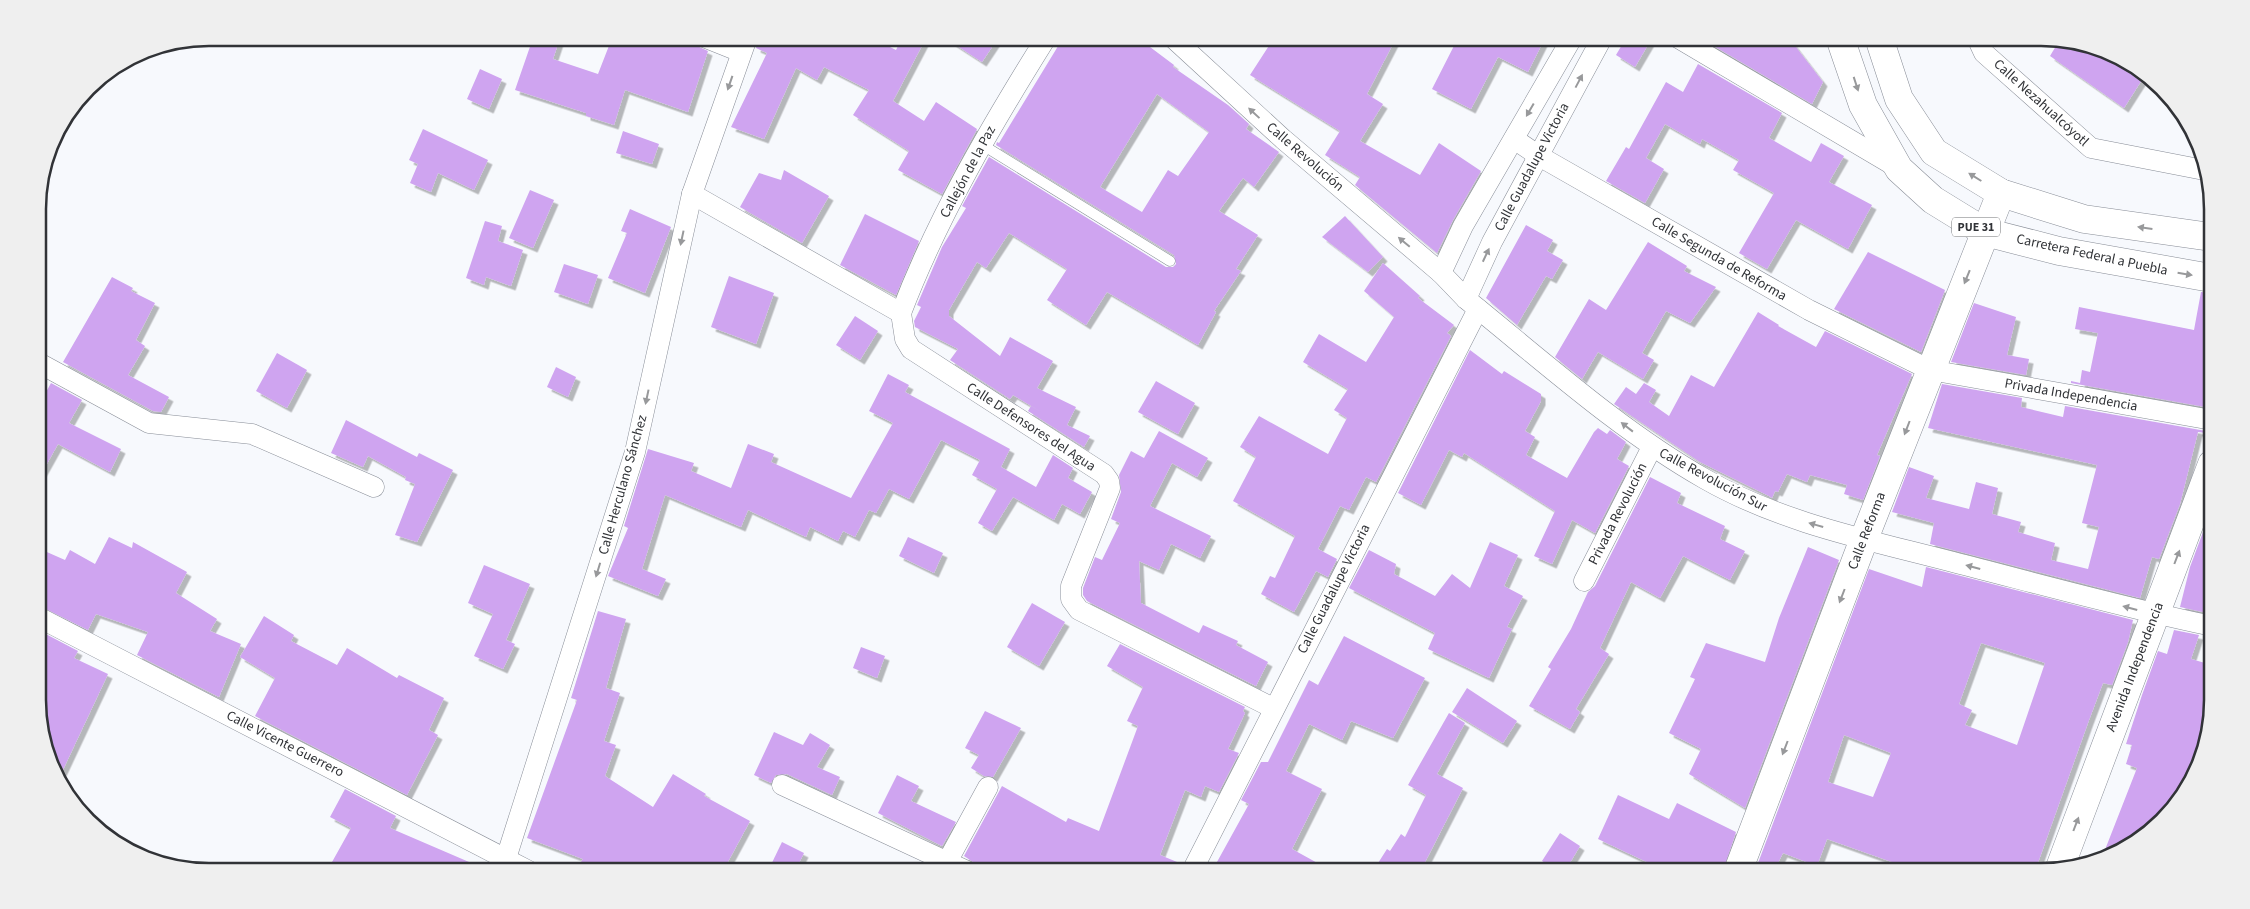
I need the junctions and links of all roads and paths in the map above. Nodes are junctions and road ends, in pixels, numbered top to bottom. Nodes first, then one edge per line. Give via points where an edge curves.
1 (744, 46) edge
2 (1041, 46) edge
3 (1182, 46) edge
4 (1567, 46) edge
5 (1598, 46) edge
6 (1691, 46) edge
7 (1843, 46) edge
8 (1882, 46) edge
9 (1981, 46) edge
10 (1514, 140) junction
11 (981, 144) junction
12 (1539, 156) junction
13 (1899, 169) junction
14 (2198, 169) edge
15 (2000, 193) junction
16 (692, 194) junction
17 (1985, 232) junction
18 (2204, 236) edge
19 (1170, 262) dead end
20 (1441, 273) junction
21 (2204, 277) edge
22 (1472, 304) junction
23 (901, 313) junction
24 (47, 367) edge
25 (1930, 370) junction
26 (2204, 419) edge
27 (1652, 447) junction
28 (2204, 485) edge
29 (374, 487) dead end
30 (1864, 539) junction
31 (1584, 581) dead end
32 (2155, 614) junction
33 (46, 621) edge
34 (2204, 624) edge
35 (1273, 708) junction
36 (782, 785) dead end
37 (988, 787) dead end
38 (2062, 861) edge
39 (947, 862) joint
40 (1196, 862) edge
41 (1741, 862) edge
42 (501, 863) edge
43 (506, 863) edge

1 -> 16 street, Calle Herculano Sánchez
2 - 11 street, Callejón de la Paz
20 -> 3 street, Calle Revolución via 1283,139
4 -> 10 street, Calle Guadalupe Victoria
12 -> 5 street, Calle Guadalupe Victoria
6 - 13 street
7 -> 13 street, Carretera Federal a Puebla / PUE 31 via 1863,105
15 -> 8 street via 1934,152 1899,99
9 - 14 street, Calle Nezahualcóyotl via 1984,53 2091,148
10 - 12 street, Calle Segunda de Reforma
10 - 20 street, Calle Guadalupe Victoria
11 - 19 lane
11 - 23 street, Callejón de la Paz via 919,266
22 -> 12 street, Calle Guadalupe Victoria via 1492,242
12 - 25 street, Calle Segunda de Reforma via 1809,310
13 - 17 street, Carretera Federal a Puebla / PUE 31 via 1933,200
15 - 17 street, Calle Reforma
18 -> 15 street via 2084,219
16 - 23 street
16 -> 43 street, Calle Herculano Sánchez via 636,452
17 -> 21 street, Carretera Federal a Puebla / PUE 31 via 2059,251
17 -> 25 street, Calle Reforma
20 - 22 street, Calle Revolución Sur
27 -> 22 street, Calle Revolución Sur
22 - 35 street, Calle Guadalupe Victoria
23 - 35 street, Calle Defensores del Agua via 905,338 911,349 1109,480 1110,488 1071,586 1071,599 1079,610
24 - 29 street via 148,423 252,434
25 - 26 street, Privada Independencia
25 -> 30 street, Calle Reforma
30 -> 27 street, Calle Revolución Sur via 1773,512 1707,480
27 - 31 street, Privada Revolución
32 -> 28 street, Avenida Independencia
32 -> 30 street, Calle Revolución Sur
30 -> 41 street, Calle Reforma
32 - 34 street, Calle Revolución Sur
38 -> 32 street, Avenida Independencia
33 - 42 street, Calle Vicente Guerrero
35 - 40 street, Calle Guadalupe Victoria
36 - 39 street
37 - 39 street

